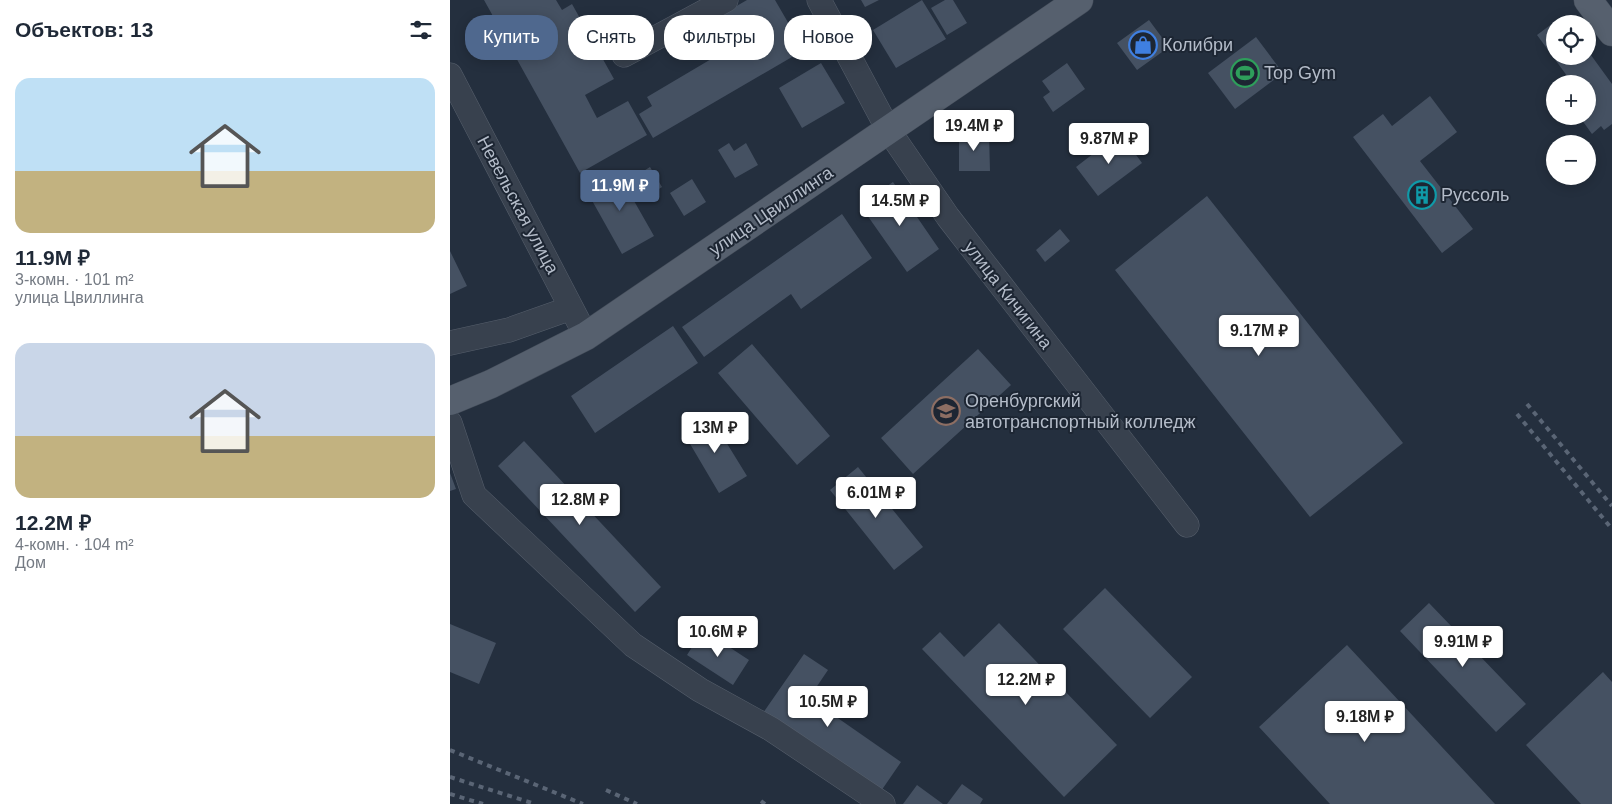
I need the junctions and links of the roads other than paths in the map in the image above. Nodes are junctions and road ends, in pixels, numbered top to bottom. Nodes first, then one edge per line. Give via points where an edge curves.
1 (726, 0) edge
2 (820, 0) edge
3 (1079, 0) edge
4 (1588, 0) edge
5 (1612, 32) edge
6 (654, 39) edge
7 (451, 78) edge
8 (889, 130) junction
9 (572, 308) junction
10 (586, 336) junction
11 (450, 343) edge
12 (450, 401) edge
13 (450, 423) edge
14 (1187, 525) dead end
15 (883, 804) edge

1 - 6 street
2 - 8 street, улица Кичигина
3 - 8 main road, улица Цвиллинга
4 - 5 main road
7 - 9 street, Невельская улица
8 - 10 main road, улица Цвиллинга
8 - 14 street, улица Кичигина via 948,217
9 - 10 street, Невельская улица
9 - 11 street via 509,330
10 - 12 main road, улица Цвиллинга
13 - 15 street via 474,495 633,645 700,690 770,729

